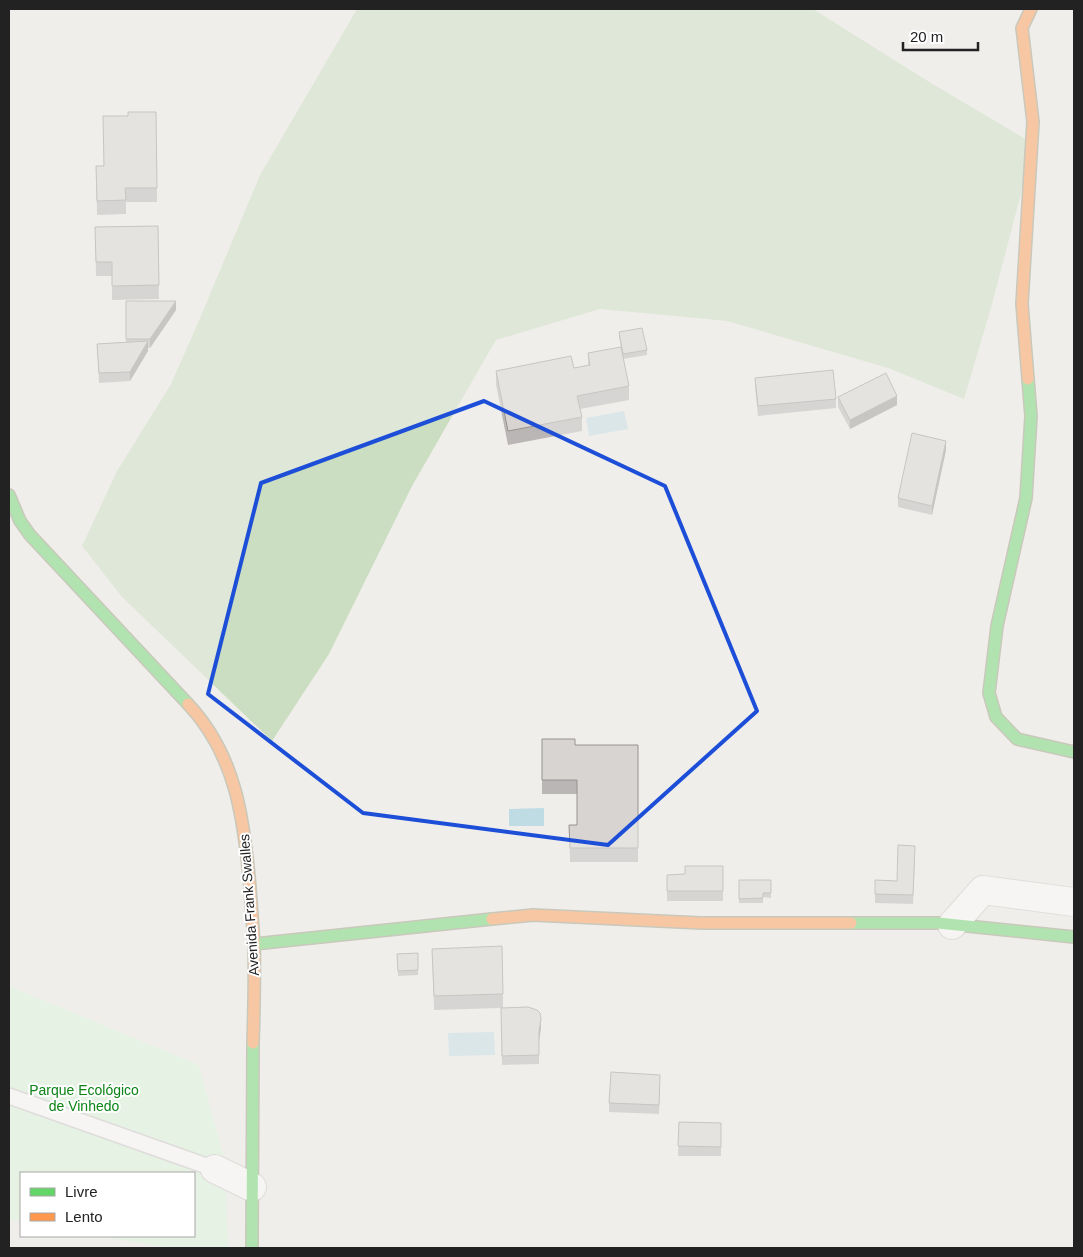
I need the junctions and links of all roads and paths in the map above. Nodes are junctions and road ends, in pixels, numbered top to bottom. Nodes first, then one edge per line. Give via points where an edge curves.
1 (1031, 9) edge
2 (9, 495) edge
3 (1074, 752) edge
4 (1074, 902) edge
5 (952, 925) junction
6 (1074, 937) edge
7 (254, 944) junction
8 (9, 1096) edge
9 (215, 1169) joint
10 (252, 1187) junction
11 (252, 1248) edge

1 - 3 street via 1022,28 1033,122 1022,304 1031,416 1026,498 997,626 989,694 996,717 1017,739
2 - 7 street, Avenida Frank Swalles via 30,535 202,719 222,756 244,826
4 - 5 street via 983,890
5 - 6 street
5 - 7 street via 701,923 533,915
7 - 10 street, Avenida Frank Swalles
8 - 9 lane
9 - 10 street
10 - 11 street, Avenida Frank Swalles

